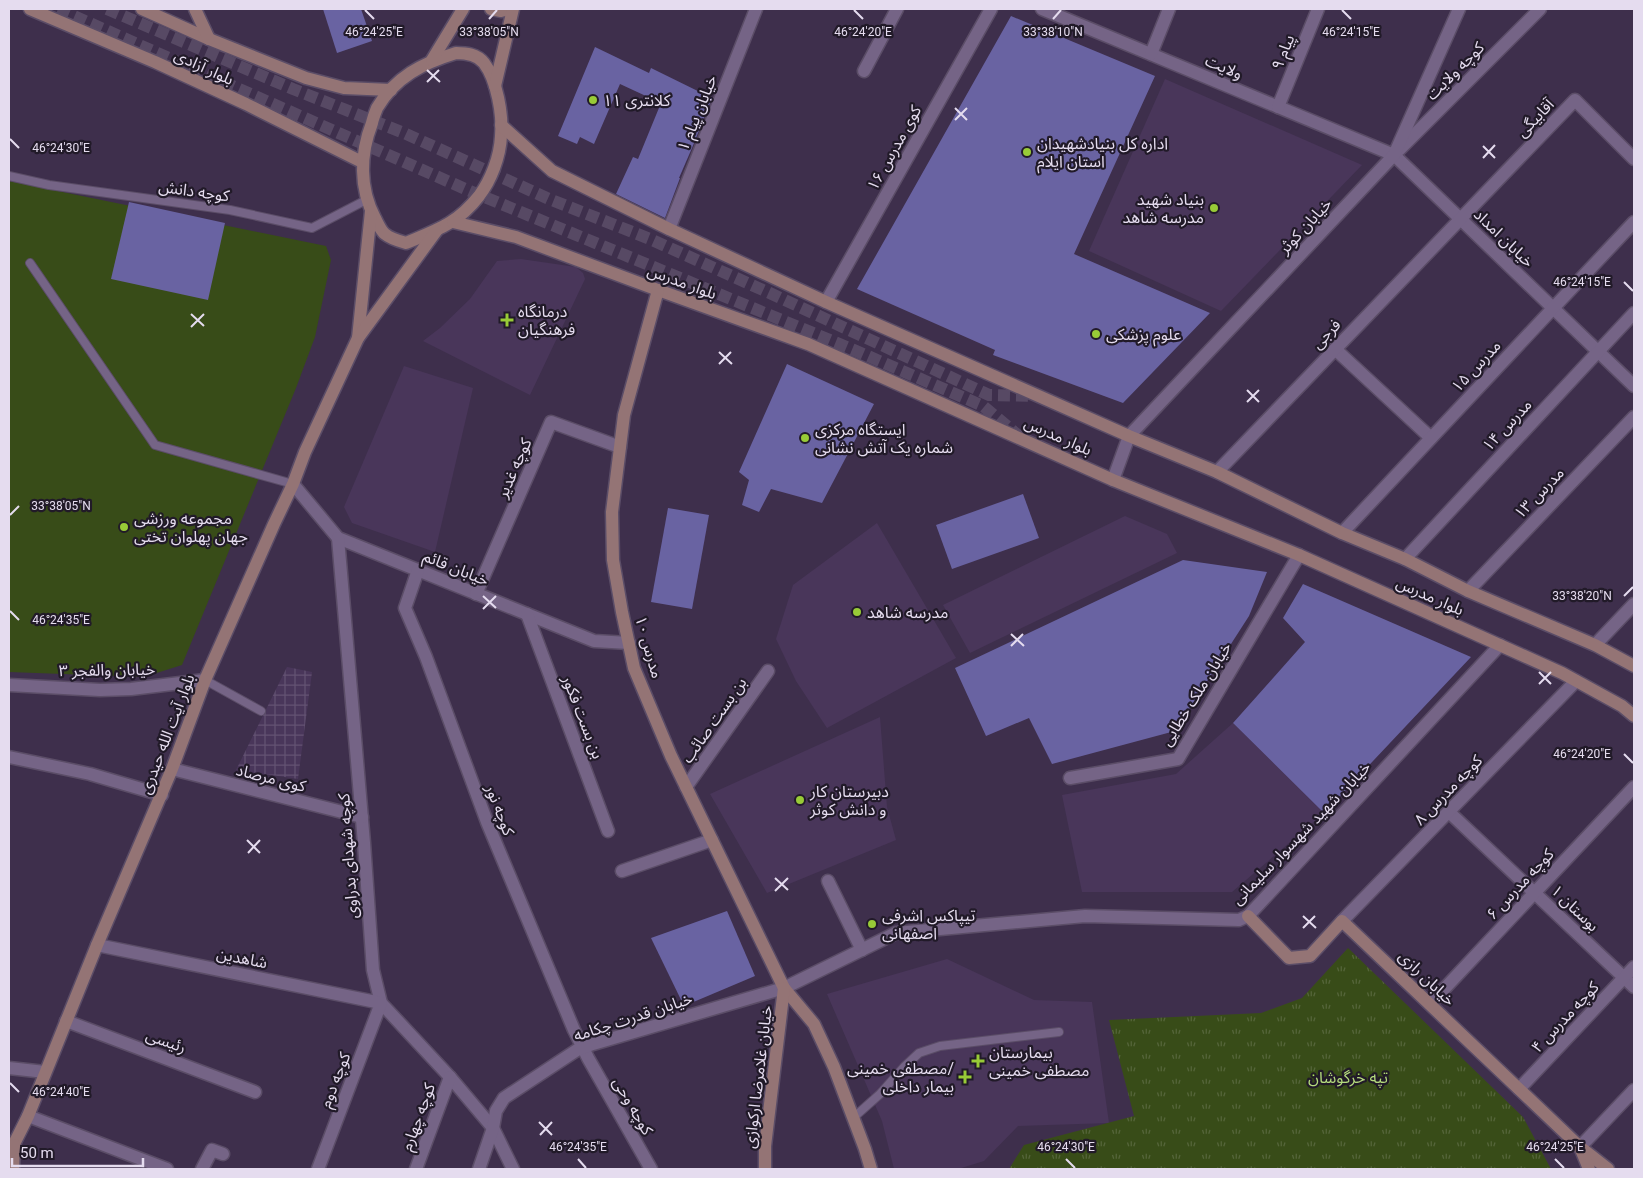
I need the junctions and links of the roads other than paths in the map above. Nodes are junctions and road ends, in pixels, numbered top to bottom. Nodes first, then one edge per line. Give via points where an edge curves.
1 (30, 9) edge
2 (142, 9) edge
3 (195, 9) edge
4 (463, 9) edge
5 (491, 9) edge
6 (508, 9) edge
7 (513, 9) edge
8 (756, 9) edge
9 (897, 9) edge
10 (991, 9) edge
11 (1042, 9) edge
12 (1169, 9) edge
13 (1318, 9) edge
14 (1458, 9) edge
15 (1540, 9) edge
16 (209, 39) junction
17 (1151, 54) junction
18 (432, 60) junction
19 (864, 72) dead end
20 (495, 86) junction
21 (391, 90) junction
22 (1278, 107) junction
23 (501, 125) junction
24 (1394, 155) junction
25 (1634, 159) edge
26 (362, 162) junction
27 (9, 176) edge
28 (370, 205) junction
29 (1460, 218) junction
30 (453, 222) junction
31 (1634, 222) edge
32 (669, 229) junction
33 (437, 230) junction
34 (30, 263) dead end
35 (658, 290) junction
36 (826, 302) junction
37 (1553, 308) junction
38 (1634, 313) edge
39 (358, 338) junction
40 (1335, 349) junction
41 (1598, 351) junction
42 (1634, 386) edge
43 (1634, 417) edge
44 (1129, 436) junction
45 (1431, 438) junction
46 (620, 447) junction
47 (1216, 472) junction
48 (1113, 480) junction
49 (293, 484) junction
50 (1342, 534) junction
51 (338, 538) junction
52 (1299, 555) junction
53 (1404, 559) junction
54 (418, 570) junction
55 (1468, 591) junction
56 (476, 594) junction
57 (1634, 604) edge
58 (527, 614) junction
59 (629, 643) junction
60 (1500, 645) junction
61 (1595, 645) junction
62 (1634, 666) edge
63 (768, 671) dead end
64 (205, 680) junction
65 (1576, 681) junction
66 (9, 685) edge
67 (262, 711) dead end
68 (1634, 716) edge
69 (9, 757) edge
70 (172, 770) junction
71 (1070, 778) dead end
72 (686, 787) junction
73 (1634, 787) edge
74 (162, 795) junction
75 (1449, 812) junction
76 (362, 817) junction
77 (608, 831) dead end
78 (712, 840) junction
79 (622, 871) dead end
80 (828, 881) dead end
81 (1534, 893) junction
82 (1248, 916) junction
83 (1342, 921) junction
84 (97, 945) junction
85 (862, 950) junction
86 (1634, 967) edge
87 (1624, 978) junction
88 (1634, 987) edge
89 (784, 988) junction
90 (381, 1003) junction
91 (1430, 1004) junction
92 (66, 1022) junction
93 (1059, 1032) dead end
94 (585, 1053) junction
95 (9, 1068) edge
96 (45, 1072) junction
97 (450, 1076) junction
98 (1519, 1089) junction
99 (1634, 1090) edge
100 (255, 1092) dead end
101 (28, 1116) junction
102 (853, 1118) junction
103 (493, 1128) junction
104 (1580, 1147) junction
105 (12, 1150) edge
106 (223, 1154) dead end
107 (13, 1169) edge
108 (167, 1169) edge
109 (202, 1169) edge
110 (318, 1169) edge
111 (416, 1169) edge
112 (479, 1169) edge
113 (513, 1169) edge
114 (651, 1169) edge
115 (765, 1169) edge
116 (871, 1169) edge
117 (1589, 1169) edge
118 (1608, 1169) edge

1 - 26 main road, بلوار آزادی via 155,62
2 - 16 main road, بلوار آزادی
3 - 16 main road
4 - 18 main road
5 - 6 main road
7 - 20 main road
8 - 32 street, خیابان پیام ۱
9 - 19 street
10 - 36 street, کوی مدرس ۱۶
11 - 17 street, ولایت
12 - 17 street
13 - 22 street, پیام ۹
14 - 24 street, خیابان کوثر
15 - 24 street, کوچه ولایت
16 - 21 main road, بلوار آزادی via 306,78 344,88
17 - 22 street, ولایت
18 - 20 main road via 456,53 476,56 484,62
18 - 21 main road via 404,77
20 - 23 main road
21 - 26 main road via 377,109 367,135
22 - 24 street, ولایت
23 - 30 main road via 495,167 480,194
23 - 32 main road, بلوار مدرس via 552,171
24 - 29 street, خیابان امداد
24 - 44 street, خیابان کوثر
25 - 29 street, آقابیگی via 1576,100
26 - 28 main road via 364,187
27 - 28 lane, کوچه دانش via 49,185 230,210 312,228
28 - 33 main road via 384,233 398,241 406,243
28 - 39 main road, بلوار آیت الله حیدری
29 - 37 street, خیابان امداد
29 - 40 street, فرجی
30 - 33 main road
30 - 35 main road, بلوار مدرس via 516,237
31 - 37 street, مدرس ۱۵
32 - 36 main road, بلوار مدرس
33 - 39 main road, بلوار آیت الله حیدری
34 - 49 lane via 155,445
35 - 46 main road, مدرس ۱۰ via 624,415
35 - 48 main road, بلوار مدرس via 808,344
36 - 44 main road, بلوار مدرس
37 - 41 street, خیابان امداد
37 - 45 street, مدرس ۱۵
38 - 41 street, مدرس ۱۴
39 - 49 main road, بلوار آیت الله حیدری via 304,452
40 - 45 street
40 - 47 street, فرجی
41 - 42 street, خیابان امداد
41 - 53 street, مدرس ۱۴
43 - 55 street, مدرس ۱۳
44 - 47 main road, بلوار مدرس
44 - 48 street
45 - 50 street, مدرس ۱۵
46 - 56 street, کوچه غدیر via 551,422
46 - 59 main road, مدرس ۱۰ via 612,512 612,560
47 - 50 main road, بلوار مدرس
48 - 52 main road, بلوار مدرس
49 - 51 street, خیابان قائم
49 - 64 main road, بلوار آیت الله حیدری
50 - 53 main road, بلوار مدرس
51 - 54 street, خیابان قائم
51 - 76 street, کوچه شهدای بدراوی
52 - 60 main road, بلوار مدرس
52 - 71 street, خیابان ملک خطایی via 1178,759
53 - 55 main road, بلوار مدرس
54 - 56 street, خیابان قائم
54 - 94 street, کوچه نور via 405,608 487,822
55 - 61 main road, بلوار مدرس
56 - 58 street, خیابان قائم
57 - 61 street
58 - 59 street, خیابان قائم via 594,641
58 - 77 street, بن بست فکور
59 - 72 main road, مدرس ۱۰ via 634,668
60 - 65 main road, بلوار مدرس
60 - 82 street, خیابان شهید شهسوار سلیمانی
61 - 62 main road, بلوار مدرس
63 - 72 street, بن بست صائب
64 - 66 street, خیابان والفجر ۳ via 132,690
64 - 67 lane
64 - 70 main road, بلوار آیت الله حیدری
65 - 68 main road, بلوار مدرس
65 - 75 street, کوچه مدرس ۸
69 - 74 street via 90,774
70 - 74 main road, بلوار آیت الله حیدری
70 - 76 street, کوی مرصاد
72 - 78 main road, مدرس ۱۰
73 - 81 street, کوچه مدرس ۶
74 - 84 main road, بلوار آیت الله حیدری
75 - 81 street, بوستان ۱
75 - 83 street, کوچه مدرس ۸
76 - 90 street, کوچه شهدای بدراوی via 373,970
78 - 79 street
78 - 89 main road, مدرس ۱۰
80 - 85 street
81 - 87 street, بوستان ۱
81 - 91 street, کوچه مدرس ۶
82 - 83 main road via 1289,958 1310,956
82 - 85 street, خیابان شهید شهسوار سلیمانی via 1239,920 1085,916 896,933
83 - 91 main road, خیابان رازی
84 - 90 street, شاهدین
84 - 92 main road, بلوار آیت الله حیدری
85 - 89 street, خیابان شهید شهسوار سلیمانی
86 - 87 street, کوچه مدرس ۴
87 - 88 street, بوستان ۱
87 - 98 street, کوچه مدرس ۴
89 - 94 street, خیابان قدرت چکامه
89 - 102 main road, مدرس ۱۰ via 814,1024
89 - 115 main road, خیابان غلامرضا ارکوازی
90 - 97 street, کوچه شهدای بدراوی
90 - 110 street, کوچه دوم
91 - 98 main road, خیابان رازی
92 - 96 main road, بلوار آیت الله حیدری
92 - 100 street, رئیسی
93 - 102 lane via 940,1046 919,1053
94 - 103 street, خیابان قدرت چکامه via 577,1050 504,1098 496,1111
94 - 114 street, کوچه وحی
95 - 96 street
96 - 101 main road, بلوار آیت الله حیدری
97 - 103 street, کوچه شهدای بدراوی
97 - 111 street, کوچه چهارم
98 - 104 main road, خیابان رازی
99 - 104 street
101 - 105 main road, بلوار آیت الله حیدری
101 - 108 street
102 - 116 main road, مدرس ۱۰
103 - 112 street, خیابان قدرت چکامه
103 - 113 street, کوچه شهدای بدراوی
104 - 117 main road
104 - 118 main road, خیابان رازی
105 - 107 main road, بلوار آیت الله حیدری
106 - 109 street via 212,1150

